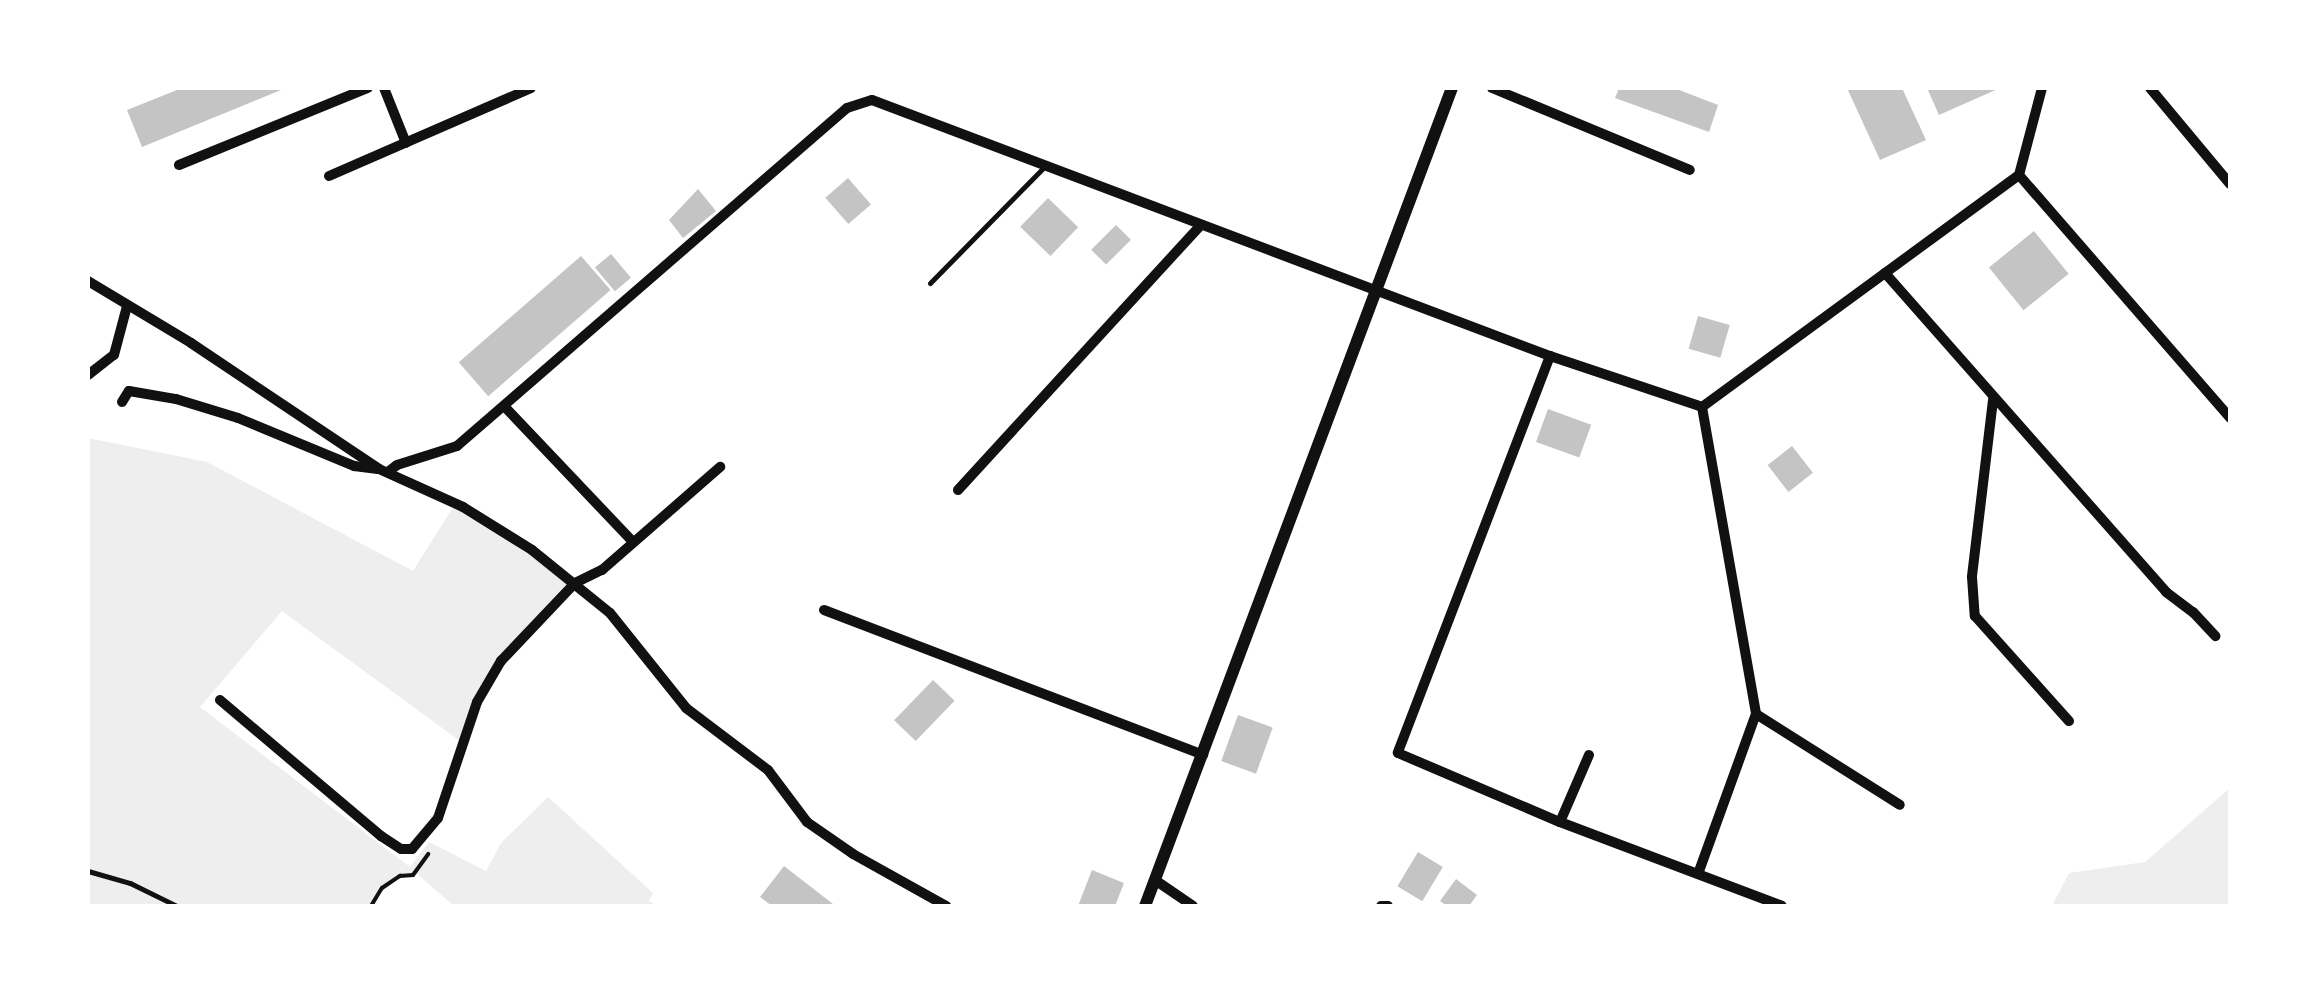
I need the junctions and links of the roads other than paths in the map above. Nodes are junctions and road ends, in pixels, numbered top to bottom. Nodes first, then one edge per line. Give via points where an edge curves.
1 (368, 88) edge
2 (384, 88) edge
3 (532, 88) edge
4 (1452, 88) edge
5 (1492, 88) edge
6 (2042, 88) edge
7 (2150, 88) edge
8 (406, 144) junction
9 (179, 165) dead end
10 (1045, 166) junction
11 (1690, 170) dead end
12 (2019, 175) junction
13 (329, 176) dead end
14 (2230, 184) edge
15 (1200, 226) junction
16 (1885, 273) junction
17 (88, 282) edge
18 (930, 283) dead end
19 (1379, 291) junction
20 (126, 306) junction
21 (1550, 356) junction
22 (88, 374) edge
23 (1993, 400) junction
24 (122, 402) dead end
25 (504, 406) junction
26 (1702, 408) junction
27 (2230, 418) edge
28 (720, 466) dead end
29 (384, 470) junction
30 (958, 490) dead end
31 (632, 541) junction
32 (575, 583) junction
33 (824, 610) dead end
34 (2214, 636) dead end
35 (220, 700) dead end
36 (1756, 714) junction
37 (2069, 721) dead end
38 (1203, 754) junction
39 (1589, 755) dead end
40 (1900, 805) dead end
41 (1560, 822) junction
42 (88, 871) edge
43 (1698, 874) junction
44 (1155, 880) junction
45 (177, 906) edge
46 (946, 906) edge
47 (1144, 906) edge
48 (1193, 906) edge
49 (1782, 906) edge

1 - 9 street
2 - 8 street
3 - 8 street
4 - 19 street
5 - 11 street
6 - 12 street
7 - 14 street
8 - 13 street
10 - 15 street
10 - 18 lane
10 - 25 street via 880,101 855,103
12 - 16 street
12 - 27 street
15 - 19 street
15 - 30 street
16 - 23 street
16 - 26 street
17 - 20 street
19 - 21 street
19 - 38 street
20 - 22 street via 114,354
20 - 29 street
21 - 26 street
21 - 41 street via 1398,753
23 - 34 street
23 - 37 street via 1972,577 1976,616
24 - 29 street via 129,391 176,399 354,466
25 - 29 street via 446,452
25 - 31 street
26 - 36 street
28 - 31 street
29 - 32 street via 494,525
31 - 32 street via 602,570
32 - 35 street via 490,675 442,808 412,849 381,836
32 - 46 street via 610,614 686,708 768,770 808,822
33 - 38 street
36 - 40 street
36 - 43 street
38 - 44 street
39 - 41 street
41 - 43 street
42 - 45 lane
43 - 49 street
44 - 47 street
44 - 48 street

